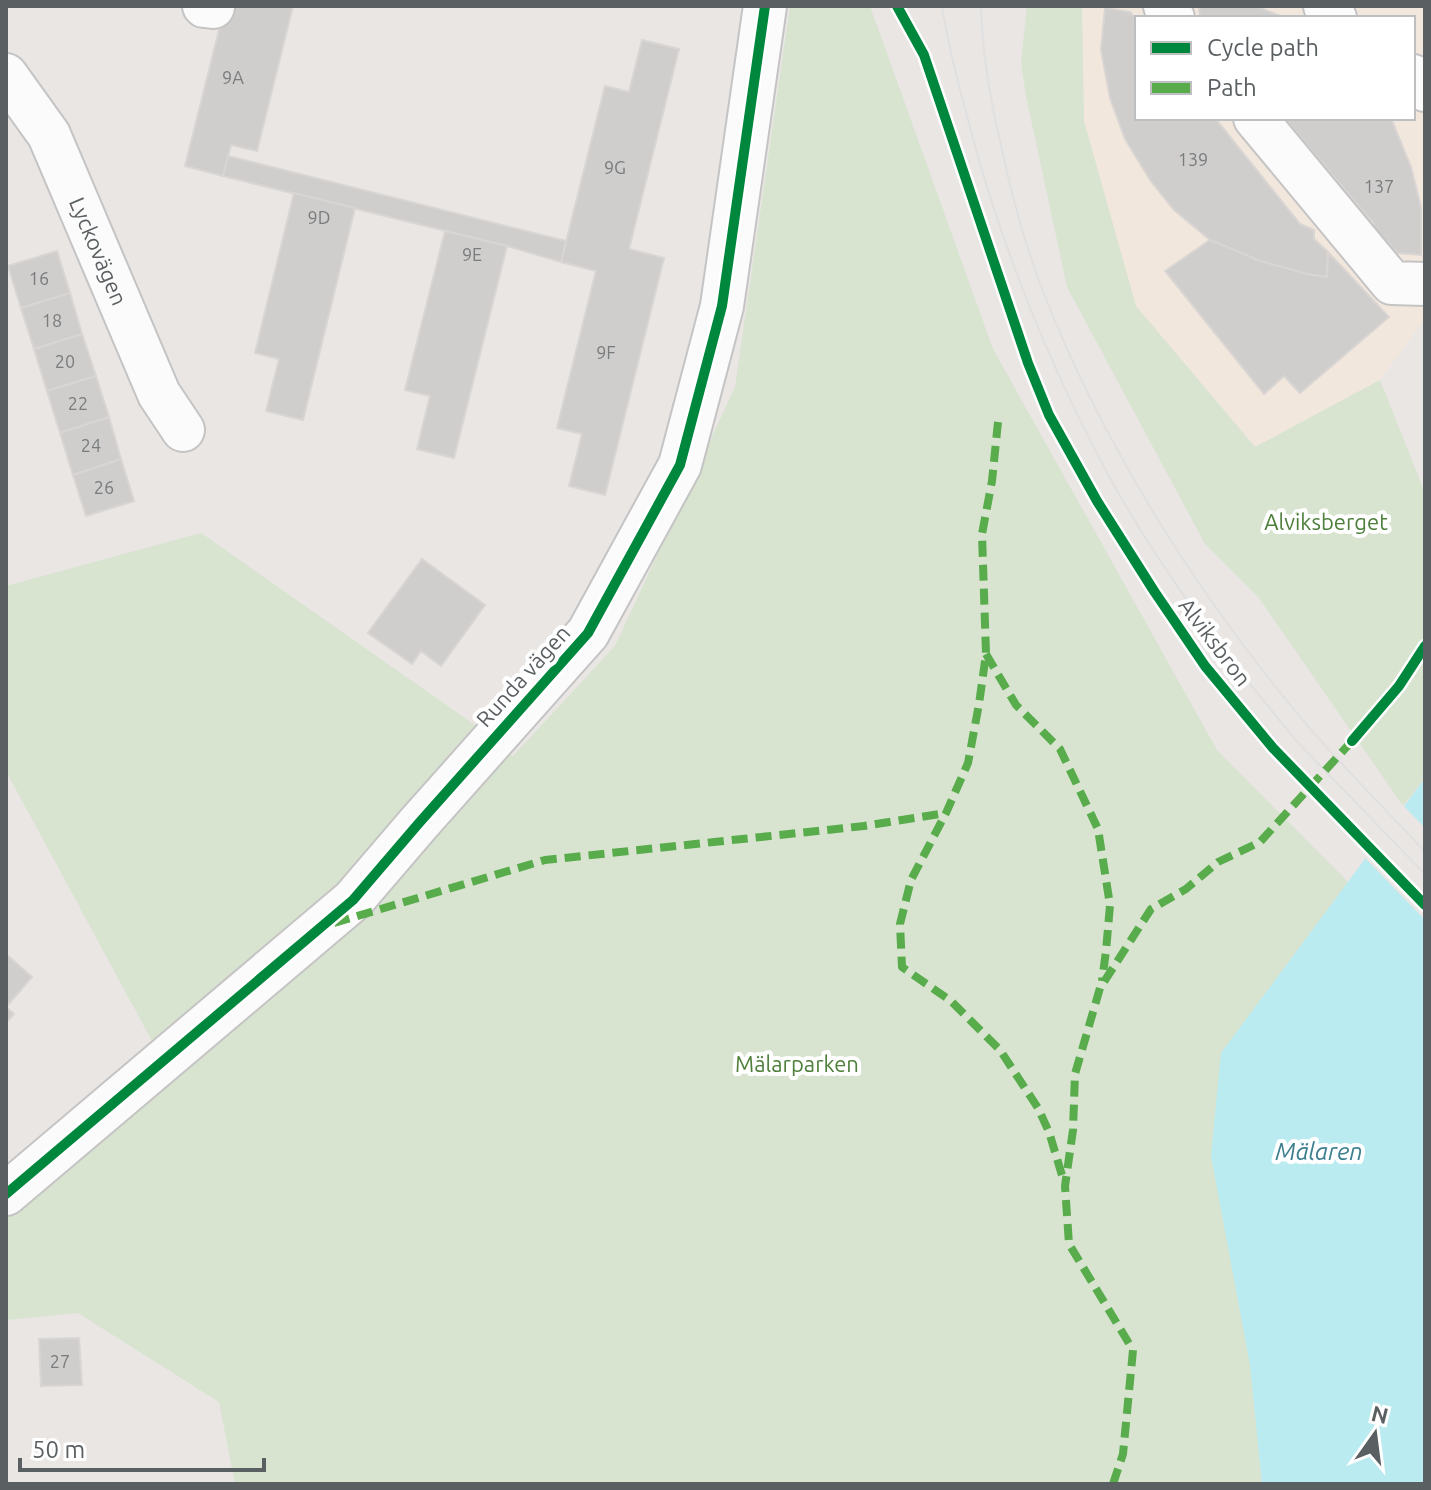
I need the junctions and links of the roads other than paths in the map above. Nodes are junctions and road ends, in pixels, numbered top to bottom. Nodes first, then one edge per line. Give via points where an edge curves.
1 (765, 6) edge
2 (6, 75) edge
3 (1257, 120) edge
4 (1425, 284) edge
5 (183, 430) dead end
6 (6, 1194) edge

1 - 6 street, Runda vägen via 722,306 680,465 588,633 353,900
2 - 5 street, Lyckovägen via 49,135 159,394
3 - 4 street via 1392,283

